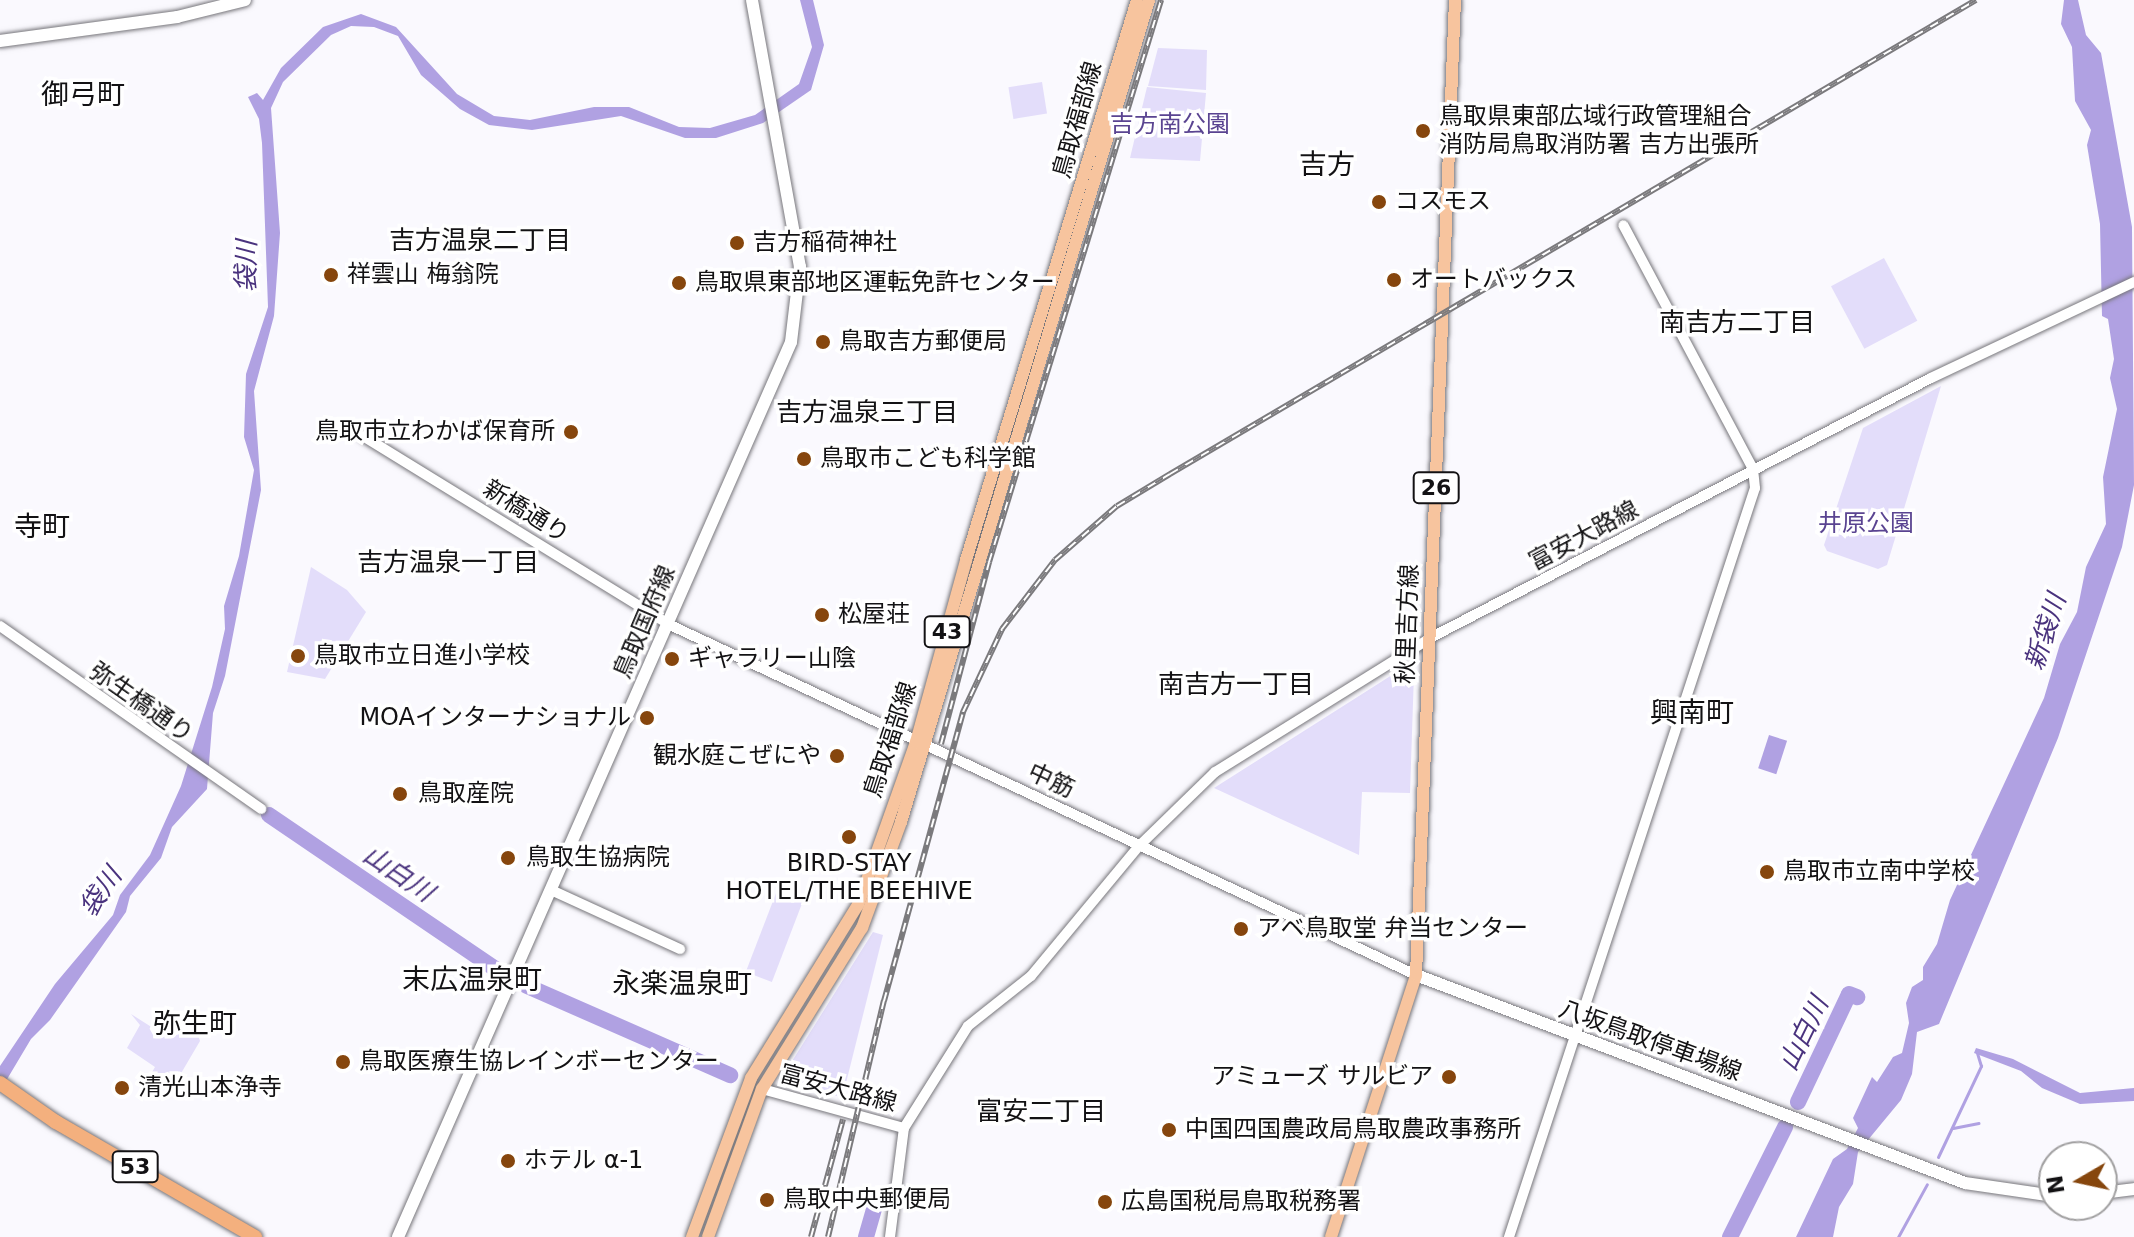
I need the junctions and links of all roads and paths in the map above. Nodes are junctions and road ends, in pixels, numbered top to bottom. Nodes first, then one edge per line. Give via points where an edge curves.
1 (245, 0) edge
2 (752, 0) edge
3 (1137, 0) edge
4 (1149, 0) edge
5 (1455, 0) edge
6 (0, 41) edge
7 (1623, 225) dead end
8 (2134, 282) edge
9 (363, 436) dead end
10 (1753, 469) junction
11 (668, 624) junction
12 (0, 626) edge
13 (1430, 638) junction
14 (921, 744) junction
15 (261, 809) dead end
16 (1139, 846) junction
17 (551, 890) junction
18 (680, 949) dead end
19 (1416, 975) junction
20 (1576, 1037) junction
21 (0, 1083) edge
22 (762, 1089) junction
23 (904, 1128) junction
24 (2038, 1194) edge
25 (255, 1237) edge
26 (398, 1237) edge
27 (692, 1237) edge
28 (708, 1237) edge
29 (890, 1237) edge
30 (1331, 1237) edge
31 (1509, 1237) edge

1 - 6 main road via 177,17
2 - 11 main road, 鳥取国府線 via 800,267 796,324
3 - 14 main road, 鳥取福部線 / 43 via 966,560
4 - 14 main road, 鳥取福部線 / 43
5 - 13 main road, 秋里吉方線 / 26
7 - 10 street
8 - 10 street, 富安大路線
9 - 11 street, 新橋通り
10 - 13 street, 富安大路線
10 - 20 street via 1755,488
11 - 14 street, 中筋
11 - 17 main road, 鳥取国府線
12 - 15 street, 弥生橋通り
13 - 16 street, 富安大路線 via 1215,772
13 - 19 main road, 秋里吉方線 / 26
14 - 16 street, 中筋
14 - 22 main road, 鳥取福部線 / 43 via 862,928
14 - 27 main road, 鳥取福部線 / 43 via 852,919 751,1078
16 - 19 street, 中筋
16 - 23 street, 富安大路線 via 1031,976 968,1026
17 - 18 street
17 - 26 main road, 鳥取国府線
19 - 20 main road, 八坂鳥取停車場線
19 - 30 main road, 秋里吉方線 / 26
20 - 24 main road, 八坂鳥取停車場線 via 1907,1162 1993,1190
20 - 31 street
21 - 25 highway, 53
22 - 23 street, 富安大路線
22 - 28 main road, 鳥取福部線 / 43
23 - 29 street

